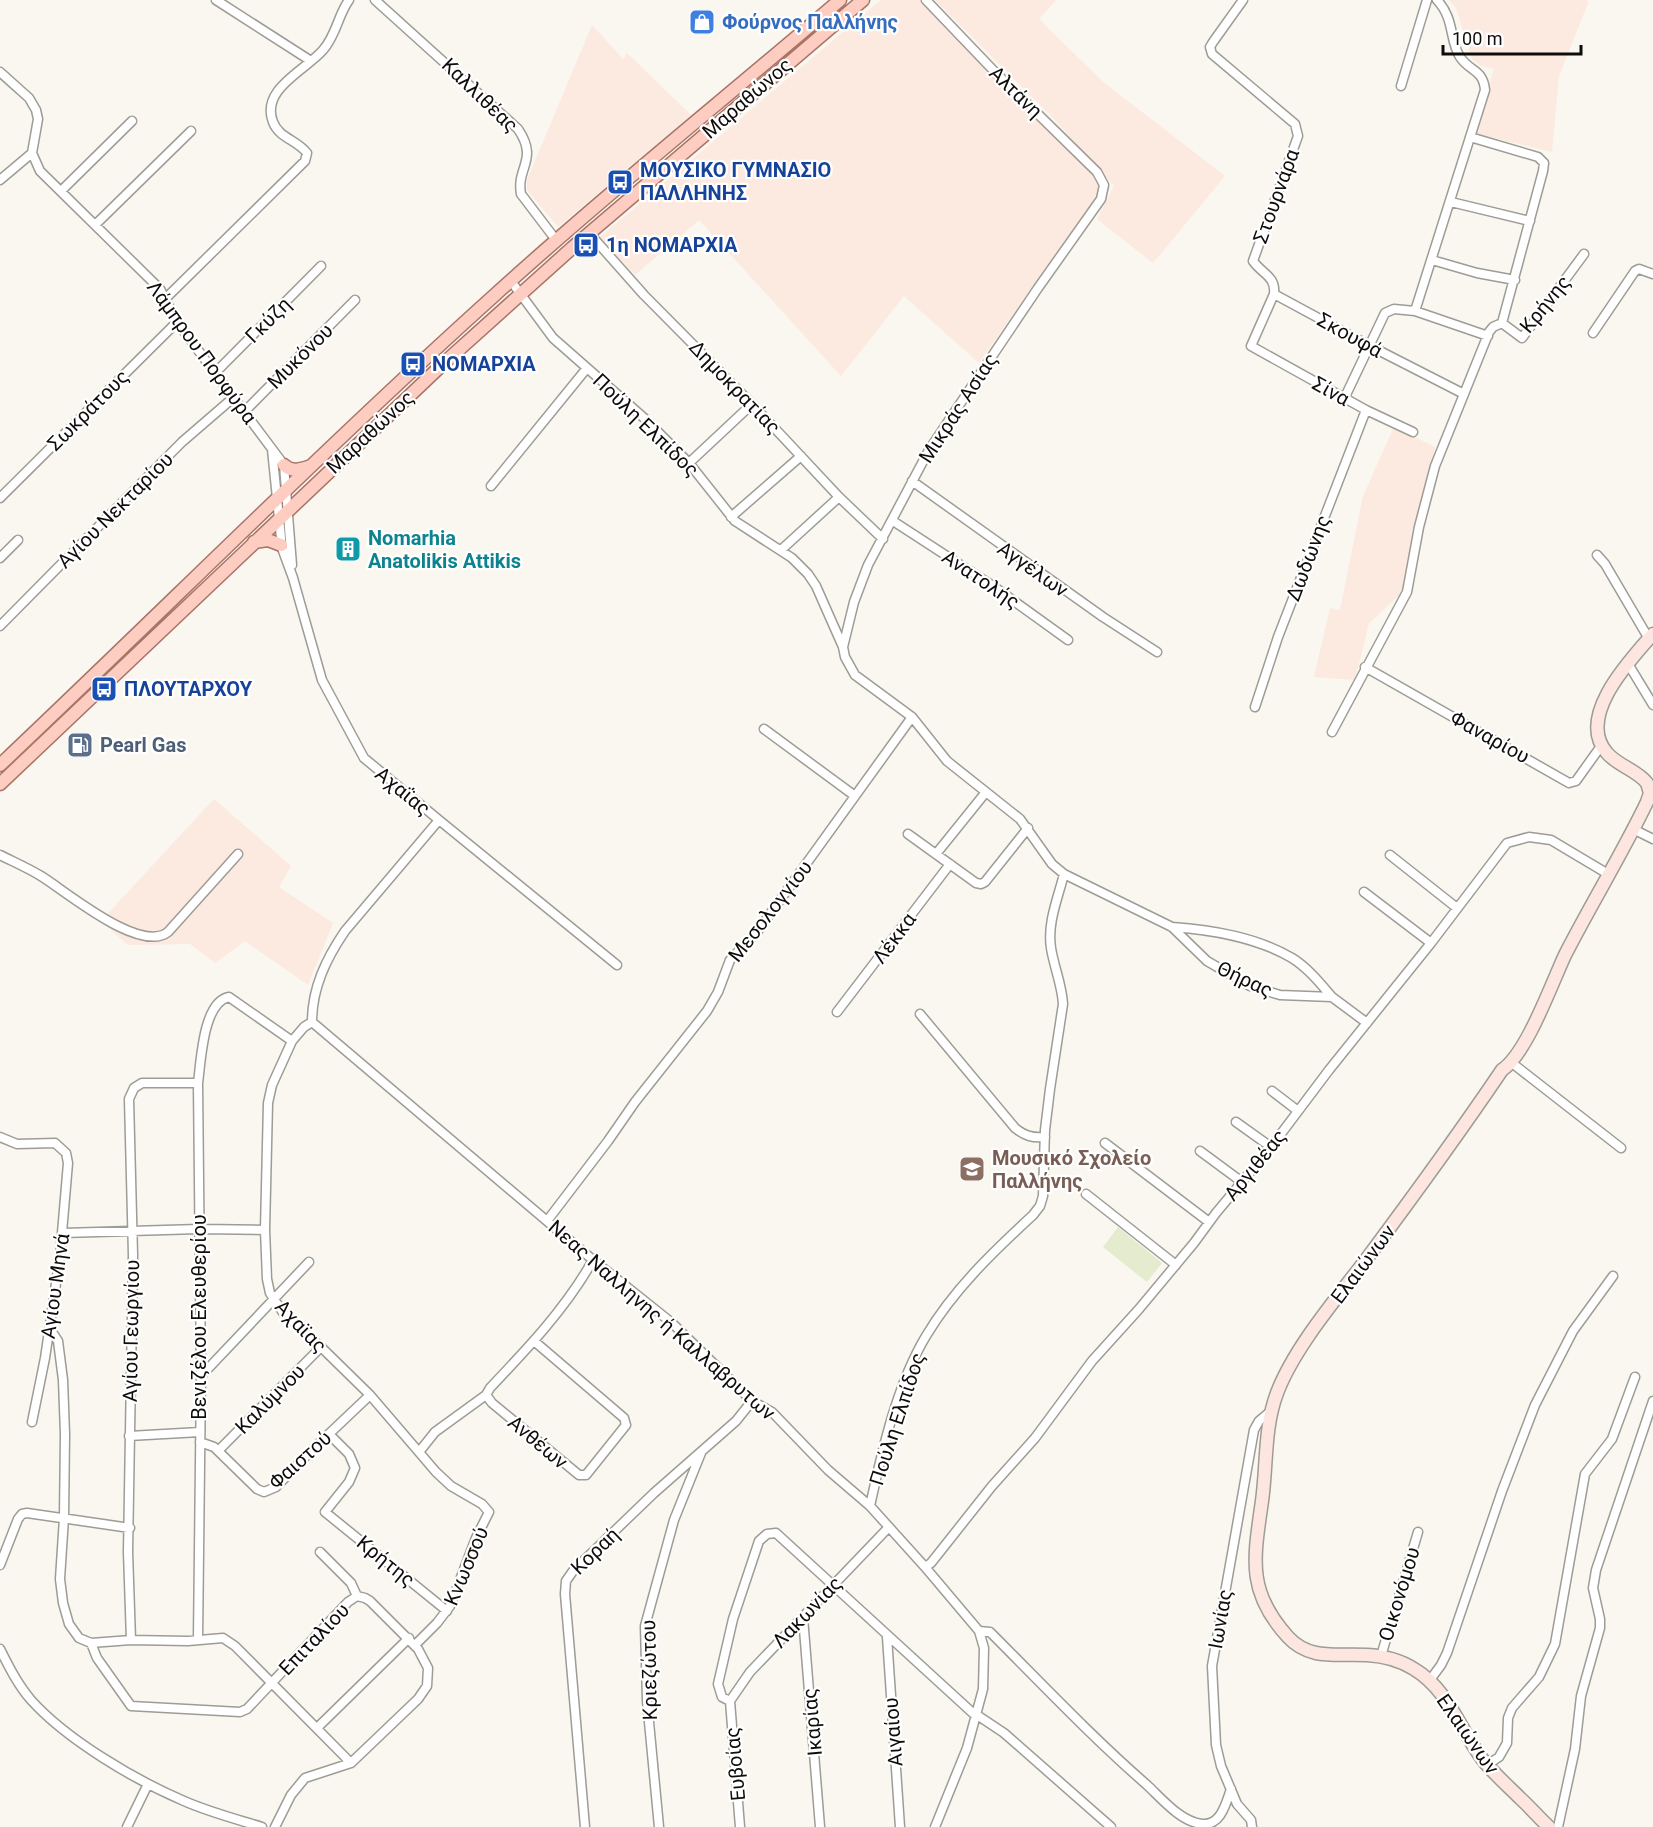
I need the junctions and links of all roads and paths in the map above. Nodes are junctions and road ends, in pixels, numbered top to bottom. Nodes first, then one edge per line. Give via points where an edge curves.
1 (216, 0) edge
2 (349, 0) edge
3 (375, 0) edge
4 (840, 0) edge
5 (862, 0) edge
6 (926, 0) edge
7 (1244, 0) edge
8 (1427, 0) edge
9 (1437, 0) edge
10 (311, 61) junction
11 (0, 72) edge
12 (1401, 86) dead end
13 (132, 121) dead end
14 (191, 131) dead end
15 (1470, 137) junction
16 (32, 153) junction
17 (0, 180) edge
18 (1104, 185) joint
19 (61, 191) junction
20 (1451, 202) junction
21 (1530, 221) junction
22 (95, 225) junction
23 (589, 233) junction
24 (556, 240) junction
25 (1584, 254) dead end
26 (1432, 261) junction
27 (321, 266) dead end
28 (1653, 274) edge
29 (1515, 280) junction
30 (511, 281) junction
31 (520, 293) junction
32 (1274, 294) junction
33 (165, 299) junction
34 (355, 300) dead end
35 (1415, 311) junction
36 (177, 322) junction
37 (1502, 322) junction
38 (1593, 333) dead end
39 (1488, 336) junction
40 (1370, 346) junction
41 (587, 368) junction
42 (215, 374) junction
43 (1464, 394) junction
44 (233, 398) junction
45 (1344, 399) junction
46 (752, 404) junction
47 (1366, 410) junction
48 (244, 412) junction
49 (1413, 432) dead end
50 (272, 449) junction
51 (801, 456) junction
52 (689, 463) junction
53 (284, 465) junction
54 (312, 465) junction
55 (912, 481) junction
56 (491, 486) dead end
57 (282, 494) junction
58 (839, 497) junction
59 (0, 498) edge
60 (283, 515) junction
61 (731, 516) junction
62 (893, 521) junction
63 (883, 539) junction
64 (18, 540) dead end
65 (254, 542) junction
66 (281, 545) junction
67 (781, 550) junction
68 (1597, 555) dead end
69 (0, 558) edge
70 (293, 578) junction
71 (0, 626) edge
72 (1651, 636) edge
73 (1068, 640) dead end
74 (843, 647) junction
75 (1157, 652) dead end
76 (1627, 662) junction
77 (1365, 667) junction
78 (1653, 705) edge
79 (1256, 708) dead end
80 (912, 717) junction
81 (764, 729) dead end
82 (1332, 732) dead end
83 (1601, 746) junction
84 (0, 765) edge
85 (0, 784) edge
86 (986, 792) junction
87 (855, 796) junction
88 (439, 820) junction
89 (1028, 828) junction
90 (1633, 829) junction
91 (908, 834) dead end
92 (1653, 838) edge
93 (238, 854) dead end
94 (936, 854) junction
95 (0, 855) edge
96 (1390, 855) dead end
97 (950, 864) junction
98 (1064, 874) junction
99 (1608, 874) junction
100 (1364, 892) dead end
101 (1457, 908) junction
102 (1172, 927) junction
103 (1431, 943) junction
104 (617, 965) dead end
105 (1332, 997) junction
106 (837, 1012) dead end
107 (920, 1014) dead end
108 (312, 1018) junction
109 (1367, 1023) junction
110 (292, 1041) junction
111 (1512, 1064) junction
112 (198, 1083) junction
113 (1272, 1091) dead end
114 (1298, 1111) junction
115 (1236, 1122) dead end
116 (0, 1137) edge
117 (1045, 1137) junction
118 (1105, 1143) dead end
119 (1271, 1147) junction
120 (1621, 1148) dead end
121 (1200, 1151) dead end
122 (1242, 1182) junction
123 (1086, 1194) dead end
124 (547, 1221) junction
125 (1209, 1222) junction
126 (199, 1229) junction
127 (265, 1230) junction
128 (132, 1232) junction
129 (63, 1233) junction
130 (593, 1260) junction
131 (309, 1262) dead end
132 (1176, 1265) junction
133 (1613, 1276) dead end
134 (274, 1301) junction
135 (50, 1329) junction
136 (534, 1341) junction
137 (321, 1347) junction
138 (201, 1376) junction
139 (1635, 1377) dead end
140 (370, 1395) junction
141 (486, 1395) junction
142 (752, 1401) junction
143 (1653, 1401) edge
144 (1271, 1411) junction
145 (32, 1422) dead end
146 (200, 1432) junction
147 (329, 1434) junction
148 (129, 1436) junction
149 (200, 1442) junction
150 (703, 1450) junction
151 (218, 1451) junction
152 (419, 1452) junction
153 (870, 1506) junction
154 (489, 1512) joint
155 (64, 1518) junction
156 (889, 1527) junction
157 (130, 1528) junction
158 (1418, 1532) dead end
159 (320, 1552) dead end
160 (0, 1565) edge
161 (925, 1567) junction
162 (832, 1586) junction
163 (357, 1596) junction
164 (447, 1611) junction
165 (803, 1617) junction
166 (979, 1631) junction
167 (887, 1637) junction
168 (131, 1640) junction
169 (198, 1640) junction
170 (412, 1641) junction
171 (89, 1642) junction
172 (0, 1649) edge
173 (1381, 1656) junction
174 (1430, 1680) junction
175 (272, 1682) junction
176 (730, 1701) junction
177 (976, 1716) junction
178 (318, 1727) junction
179 (351, 1763) junction
180 (1487, 1765) junction
181 (148, 1784) junction
182 (1231, 1788) junction
183 (127, 1827) edge
184 (262, 1827) edge
185 (275, 1827) edge
186 (585, 1827) edge
187 (659, 1827) edge
188 (740, 1827) edge
189 (820, 1827) edge
190 (900, 1827) edge
191 (935, 1827) edge
192 (1111, 1827) edge
193 (1252, 1827) edge
194 (1549, 1827) edge
195 (1558, 1827) edge

1 - 10 street
2 - 10 street via 328,43
3 - 24 street, Καλλιθέας via 518,129 528,151 521,194
4 - 24 main road, Μαραθώνος
5 - 23 main road, Μαραθώνος
6 - 18 street, Αλτάνη via 1097,172
7 - 32 street, Στουρνάρα via 1210,47 1212,54 1298,130 1253,261 1273,280
8 - 12 street
9 - 15 street via 1449,20 1458,56 1484,82
10 - 33 street via 277,92 270,110 277,129 304,149 307,157
11 - 16 street via 29,98 36,110 39,119
13 - 19 street
14 - 22 street
15 - 20 street
15 - 21 street via 1543,161
16 - 17 street
16 - 19 street, Λάμπρου Πορφύρα via 40,171
18 - 55 street, Μικράς Ασίας via 1101,199 972,385
19 - 22 street, Λάμπρου Πορφύρα
20 - 21 street
20 - 26 street
21 - 29 street
22 - 33 street, Λάμπρου Πορφύρα via 160,289
23 - 31 main road, Μαραθώνος
23 - 46 street, Δημοκρατίας
24 - 30 main road, Μαραθώνος
25 - 37 street, Κρήνης via 1522,338
26 - 29 street
26 - 35 street
27 - 42 street, Γκύζη
28 - 38 street via 1635,271
29 - 37 street
30 - 31 street, Πούλη Ελπίδος
30 - 54 main road, Μαραθώνος
31 - 41 street, Πούλη Ελπίδος via 553,338
31 - 60 main road, Μαραθώνος
32 - 40 street, Σκουφά
32 - 45 street, Σίνα via 1251,346
33 - 36 street, Λάμπρου Πορφύρα
34 - 48 street, Μυκόνου
35 - 39 street
35 - 40 street via 1394,309 1385,313
36 - 42 street, Λάμπρου Πορφύρα
36 - 59 street, Σωκράτους
37 - 39 street
39 - 43 street
40 - 43 street, Σκουφά
40 - 45 street
41 - 52 street, Πούλη Ελπίδος
41 - 56 street
42 - 44 street, Λάμπρου Πορφύρα
43 - 77 street via 1435,466 1407,592
44 - 48 street, Λάμπρου Πορφύρα
44 - 71 street, Αγίου Νεκταρίου via 182,442
45 - 47 street, Σίνα
46 - 51 street, Δημοκρατίας
46 - 52 street
47 - 49 street, Σίνα
47 - 79 street, Δωδώνης via 1278,637
48 - 50 street, Λάμπρου Πορφύρα
50 - 53 street, Λάμπρου Πορφύρα
50 - 57 street, Λάμπρου Πορφύρα
51 - 58 street, Δημοκρατίας
51 - 61 street
52 - 61 street, Πούλη Ελπίδος
53 - 54 main road via 293,470
53 - 57 street, Λάμπρου Πορφύρα
54 - 57 main road, Μαραθώνος
55 - 62 street, Μικράς Ασίας
55 - 75 street, Αγγέλων
57 - 60 street, Λάμπρου Πορφύρα
57 - 84 main road, Μαραθώνος
58 - 63 street, Δημοκρατίας
58 - 67 street
60 - 65 main road, Μαραθώνος
60 - 66 street, Αχαΐας
60 - 70 street, Αχαΐας
61 - 67 street, Πούλη Ελπίδος
62 - 63 street, Μικράς Ασίας
62 - 73 street, Ανατολής
63 - 74 street, Μικράς Ασίας via 857,592
64 - 69 street
65 - 66 main road via 268,540
65 - 85 main road, Μαραθώνος
66 - 70 street, Αχαΐας
67 - 74 street, Πούλη Ελπίδος via 816,586
68 - 72 street
70 - 88 street, Αχαΐας via 322,680 358,750 370,765
72 - 76 main road
74 - 80 street, Πούλη Ελπίδος via 855,675
76 - 78 street
76 - 83 main road via 1602,706 1598,730
77 - 82 street
77 - 83 street, Φαναρίου via 1569,783 1576,781
80 - 86 street, Πούλη Ελπίδος via 947,761
80 - 87 street, Μεσολογγίου
81 - 87 street
83 - 90 main road, Ελαιώνων via 1649,786 1648,800
86 - 89 street, Πούλη Ελπίδος
86 - 94 street
87 - 124 street, Μεσολογγίου via 757,932 730,960 707,1011
88 - 104 street
88 - 108 street, Αχαΐας via 333,949 322,969
89 - 97 street via 984,883 976,883
89 - 98 street, Πούλη Ελπίδος via 1052,864
90 - 92 street
90 - 99 main road, Ελαιώνων
91 - 94 street
93 - 95 street via 168,932 155,937 118,926 40,875
94 - 97 street
96 - 101 street
97 - 106 street, Λέκκα
98 - 102 street, Θήρας
98 - 117 street, Πούλη Ελπίδος via 1051,929 1063,1015
99 - 101 street, Αργιθέας via 1551,840 1515,839 1506,843
99 - 111 main road, Ελαιώνων
100 - 103 street
101 - 103 street, Αργιθέας
102 - 105 street, Θήρας via 1255,942 1292,958
102 - 105 street, Θήρας via 1207,961 1250,986 1280,995
103 - 109 street, Αργιθέας
105 - 109 street, Θήρας
107 - 117 street via 1015,1128 1034,1138
108 - 110 street, Αχαϊας
108 - 124 street, Νεας Nαλληνης ή Καλλαβρυτων
109 - 114 street, Αργιθέας
110 - 112 street, Βενιζέλου Ελευθερίου via 234,999 221,1000 209,1019
110 - 127 street, Αχαϊας via 268,1103
111 - 120 street
111 - 144 main road, Ελαιώνων via 1502,1070 1314,1329 1287,1371
112 - 126 street, Βενιζέλου Ελευθερίου
112 - 128 street, Αγίου Γεωργίου via 146,1082 131,1093
113 - 114 street
114 - 119 street, Αργιθέας
115 - 119 street
116 - 129 street, Αγίου Μηνά via 17,1144 51,1142 63,1150 68,1162
117 - 153 street, Πούλη Ελπίδος via 1040,1206 960,1288 927,1335 902,1391
118 - 125 street
119 - 122 street, Αργιθέας
121 - 122 street
122 - 125 street, Αργιθέας
123 - 132 street
124 - 130 street, Νεας Nαλληνης ή Καλλαβρυτων
125 - 132 street, Αργιθέας
126 - 127 street
126 - 128 street
126 - 138 street, Βενιζέλου Ελευθερίου
127 - 134 street, Αχαϊας via 267,1280
128 - 129 street
128 - 148 street, Αγίου Γεωργίου
129 - 135 street, Αγίου Μηνά
130 - 136 street
130 - 142 street, Νεας Nαλληνης ή Καλλαβρυτων via 672,1323
131 - 134 street
132 - 161 street, Αργιθέας via 1092,1361 1035,1438
133 - 174 street via 1573,1331 1535,1406 1447,1653
134 - 137 street, Αχαϊας
134 - 138 street
135 - 145 street, Αγίου Μηνά
135 - 155 street via 58,1341 62,1370
136 - 141 street
136 - 141 street, Ανθέων via 626,1422 586,1475 579,1476
137 - 140 street, Αχαϊας
137 - 151 street, Καλύμνου
138 - 146 street, Βενιζέλου Ελευθερίου
139 - 180 street via 1612,1439 1585,1474 1556,1644 1539,1677 1512,1708 1507,1743
140 - 147 street, Φαιστού
140 - 152 street, Αχαϊας
141 - 152 street via 435,1432
142 - 150 street, Κοραή
142 - 153 street, Νεας Nαλληνης ή Καλλαβρυτων via 772,1412
143 - 195 street via 1596,1569 1593,1588 1600,1628 1581,1696 1575,1749
144 - 173 main road, Ελαιώνων via 1256,1540 1258,1587 1287,1636 1302,1649 1327,1656
144 - 182 street, Ιωνίας via 1254,1430 1212,1666 1216,1745
146 - 148 street
146 - 149 street, Βενιζέλου Ελευθερίου
147 - 151 street, Φαιστού via 268,1492 257,1488
147 - 164 street, Κρήτης via 349,1454 355,1467 349,1482 325,1512
148 - 157 street, Αγίου Γεωργίου
149 - 151 street, Φαιστού
149 - 169 street, Βενιζέλου Ελευθερίου
150 - 186 street, Κοραή via 566,1581
150 - 187 street, Κριεζώτου via 680,1504 645,1626 646,1701
152 - 154 street, Αχαϊας via 451,1486
153 - 156 street, Νεας Nαλληνης ή Καλλαβρυτων
154 - 164 street, Κνωσσού
155 - 157 street
155 - 160 street via 22,1514
155 - 171 street via 60,1580 63,1603 69,1624 79,1638
156 - 161 street, Νεας Nαλληνης ή Καλλαβρυτων
156 - 162 street, Λακωνίας
157 - 168 street, Αγίου Γεωργίου
158 - 173 street, Οικονόμου
159 - 163 street via 351,1583
161 - 166 street, Νεας Nαλληνης ή Καλλαβρυτων
162 - 165 street, Λακωνίας
162 - 167 street
162 - 176 street, Ευβοίας via 776,1533 759,1541 733,1619 718,1684 722,1697
163 - 170 street via 370,1601
163 - 175 street, Επιταλίου
164 - 170 street, Κνωσσού
165 - 176 street, Λακωνίας via 750,1672
165 - 189 street, Ικαρίας
166 - 177 street via 984,1648 984,1676
166 - 182 street via 990,1632 1107,1750 1179,1814 1210,1824 1220,1817
167 - 177 street
167 - 190 street, Αιγαίου
168 - 169 street
168 - 171 street
169 - 175 street via 223,1638 231,1642
170 - 178 street, Κνωσσού
170 - 179 street via 428,1668 424,1693
171 - 175 street, Επιταλίου via 133,1707 240,1712
172 - 181 street via 31,1699 55,1724
173 - 174 main road, Ελαιώνων via 1403,1663
174 - 180 main road, Ελαιώνων
175 - 178 street
176 - 188 street, Ευβοίας
177 - 191 street
177 - 192 street via 1004,1733
178 - 179 street
179 - 185 street via 305,1778
180 - 194 main road, Ελαιώνων
181 - 183 street
181 - 184 street via 184,1802
182 - 193 street, Ιωνίας

